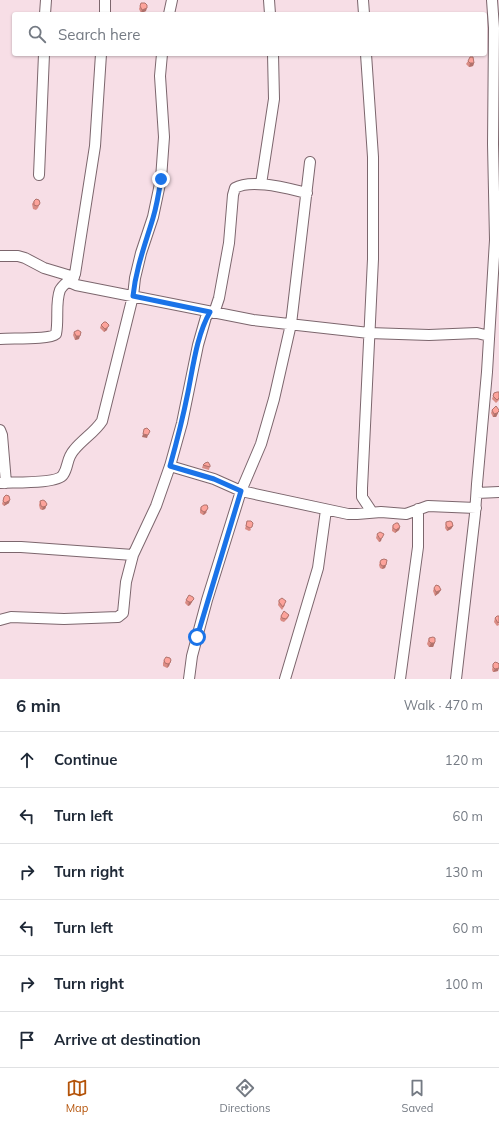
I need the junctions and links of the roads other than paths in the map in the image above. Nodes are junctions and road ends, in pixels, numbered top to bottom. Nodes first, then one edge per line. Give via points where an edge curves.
1 (46, 0) edge
2 (104, 0) edge
3 (172, 0) edge
4 (269, 0) edge
5 (363, 0) edge
6 (492, 0) edge
7 (46, 12) edge
8 (105, 12) edge
9 (169, 12) edge
10 (270, 12) edge
11 (364, 12) edge
12 (44, 56) edge
13 (101, 56) edge
14 (162, 56) edge
15 (273, 56) edge
16 (366, 56) edge
17 (310, 162) dead end
18 (38, 175) dead end
19 (261, 184) junction
20 (308, 193) junction
21 (0, 256) edge
22 (71, 279) junction
23 (133, 296) junction
24 (212, 312) junction
25 (291, 324) junction
26 (369, 333) junction
27 (489, 336) junction
28 (0, 339) edge
29 (0, 430) edge
30 (170, 466) junction
31 (3, 483) edge
32 (241, 491) junction
33 (499, 492) edge
34 (476, 493) junction
35 (476, 508) junction
36 (418, 509) junction
37 (326, 510) junction
38 (372, 512) junction
39 (0, 547) edge
40 (133, 554) junction
41 (0, 620) edge
42 (189, 679) edge
43 (285, 679) edge
44 (400, 679) edge
45 (456, 679) edge

1 - 7 street
2 - 8 street
3 - 9 street
4 - 10 street
5 - 11 street
6 - 27 street via 495,240
12 - 18 street
13 - 22 street via 95,146 76,268
14 - 23 street via 160,76 164,137 161,179 153,217 136,272
15 - 19 street via 274,99
16 - 26 street via 373,157 373,259
17 - 20 street
19 - 20 street
19 - 24 street via 239,185 235,188 229,244 219,298
20 - 25 street
21 - 22 street via 25,258
22 - 23 street via 76,285
22 - 28 street via 63,286 59,295 58,326 55,336
23 - 24 street
23 - 31 street via 99,426 73,450 59,478 39,482
24 - 25 street
24 - 30 street via 206,317 198,345
25 - 26 street
25 - 32 street via 261,444
26 - 27 street via 477,333
26 - 38 street via 362,497
27 - 34 street
29 - 31 street
30 - 32 street via 214,479
30 - 40 street via 156,506
32 - 37 street
32 - 42 street via 199,629
33 - 34 street
34 - 35 street
35 - 36 street via 428,506
35 - 45 street
36 - 38 street via 406,514
36 - 44 street via 418,547
37 - 38 street via 348,514
37 - 43 street via 318,568
39 - 40 street
40 - 41 street via 121,616 11,617

